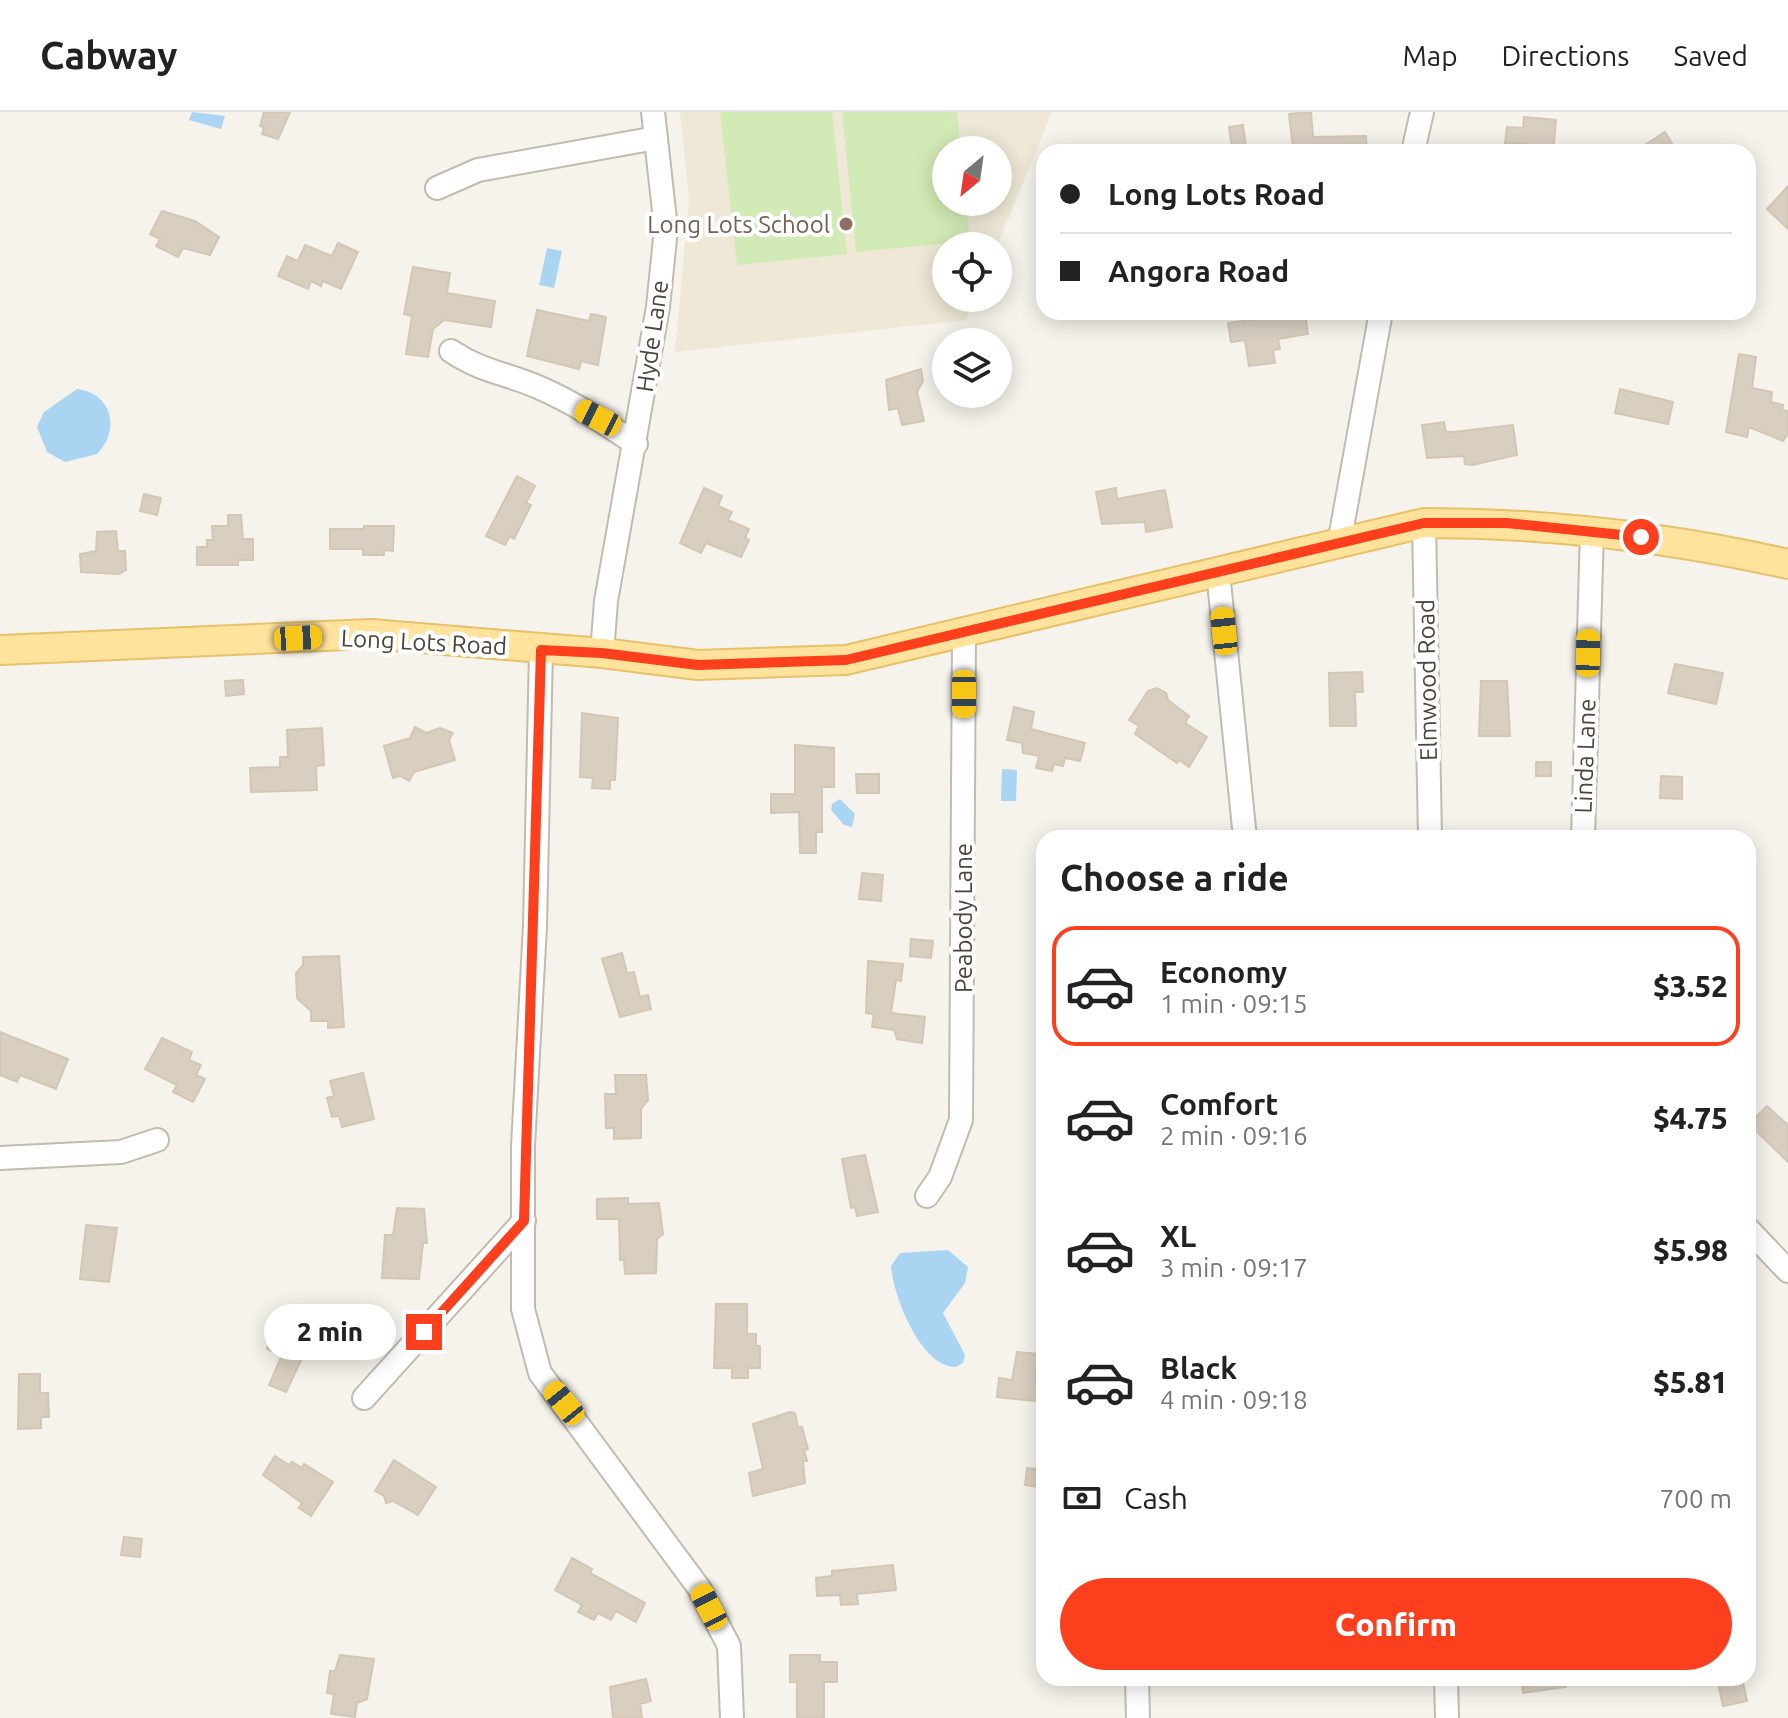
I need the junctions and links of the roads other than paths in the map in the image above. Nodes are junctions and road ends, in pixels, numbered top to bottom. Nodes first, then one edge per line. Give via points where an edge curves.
1 (653, 112) edge
2 (1422, 112) edge
3 (656, 138) junction
4 (1415, 144) edge
5 (437, 188) dead end
6 (1380, 320) edge
7 (451, 351) dead end
8 (636, 444) junction
9 (1424, 523) junction
10 (1592, 530) junction
11 (1339, 544) junction
12 (1788, 564) edge
13 (1218, 572) junction
14 (964, 632) junction
15 (0, 650) edge
16 (541, 650) junction
17 (602, 653) junction
18 (1244, 830) edge
19 (1430, 830) edge
20 (1583, 830) edge
21 (157, 1140) dead end
22 (0, 1158) edge
23 (927, 1196) dead end
24 (524, 1221) junction
25 (1756, 1237) edge
26 (1788, 1271) edge
27 (364, 1398) dead end
28 (1137, 1686) edge
29 (1446, 1686) edge
30 (732, 1718) edge
31 (1138, 1718) edge
32 (1447, 1718) edge

1 - 3 street, Hyde Lane
2 - 4 street
3 - 5 street via 478,170
3 - 8 street, Hyde Lane via 666,229
6 - 11 street
7 - 8 street via 487,373 536,386
8 - 17 street, Hyde Lane via 606,601
9 - 10 main road, Long Lots Road
9 - 11 main road, Long Lots Road
9 - 19 street, Elmwood Road
10 - 12 main road, Long Lots Road
10 - 20 street, Linda Lane
11 - 13 main road, Long Lots Road
13 - 14 main road, Long Lots Road
13 - 18 street
14 - 17 main road, Long Lots Road via 846,660 815,662 698,665
14 - 23 street, Peabody Lane via 961,1120 940,1177
15 - 16 main road, Long Lots Road via 371,634
16 - 17 main road, Long Lots Road
16 - 24 street
21 - 22 street via 121,1152
24 - 27 street
24 - 30 street via 523,1309 540,1373 699,1588 729,1646
25 - 26 street
28 - 31 street
29 - 32 street

